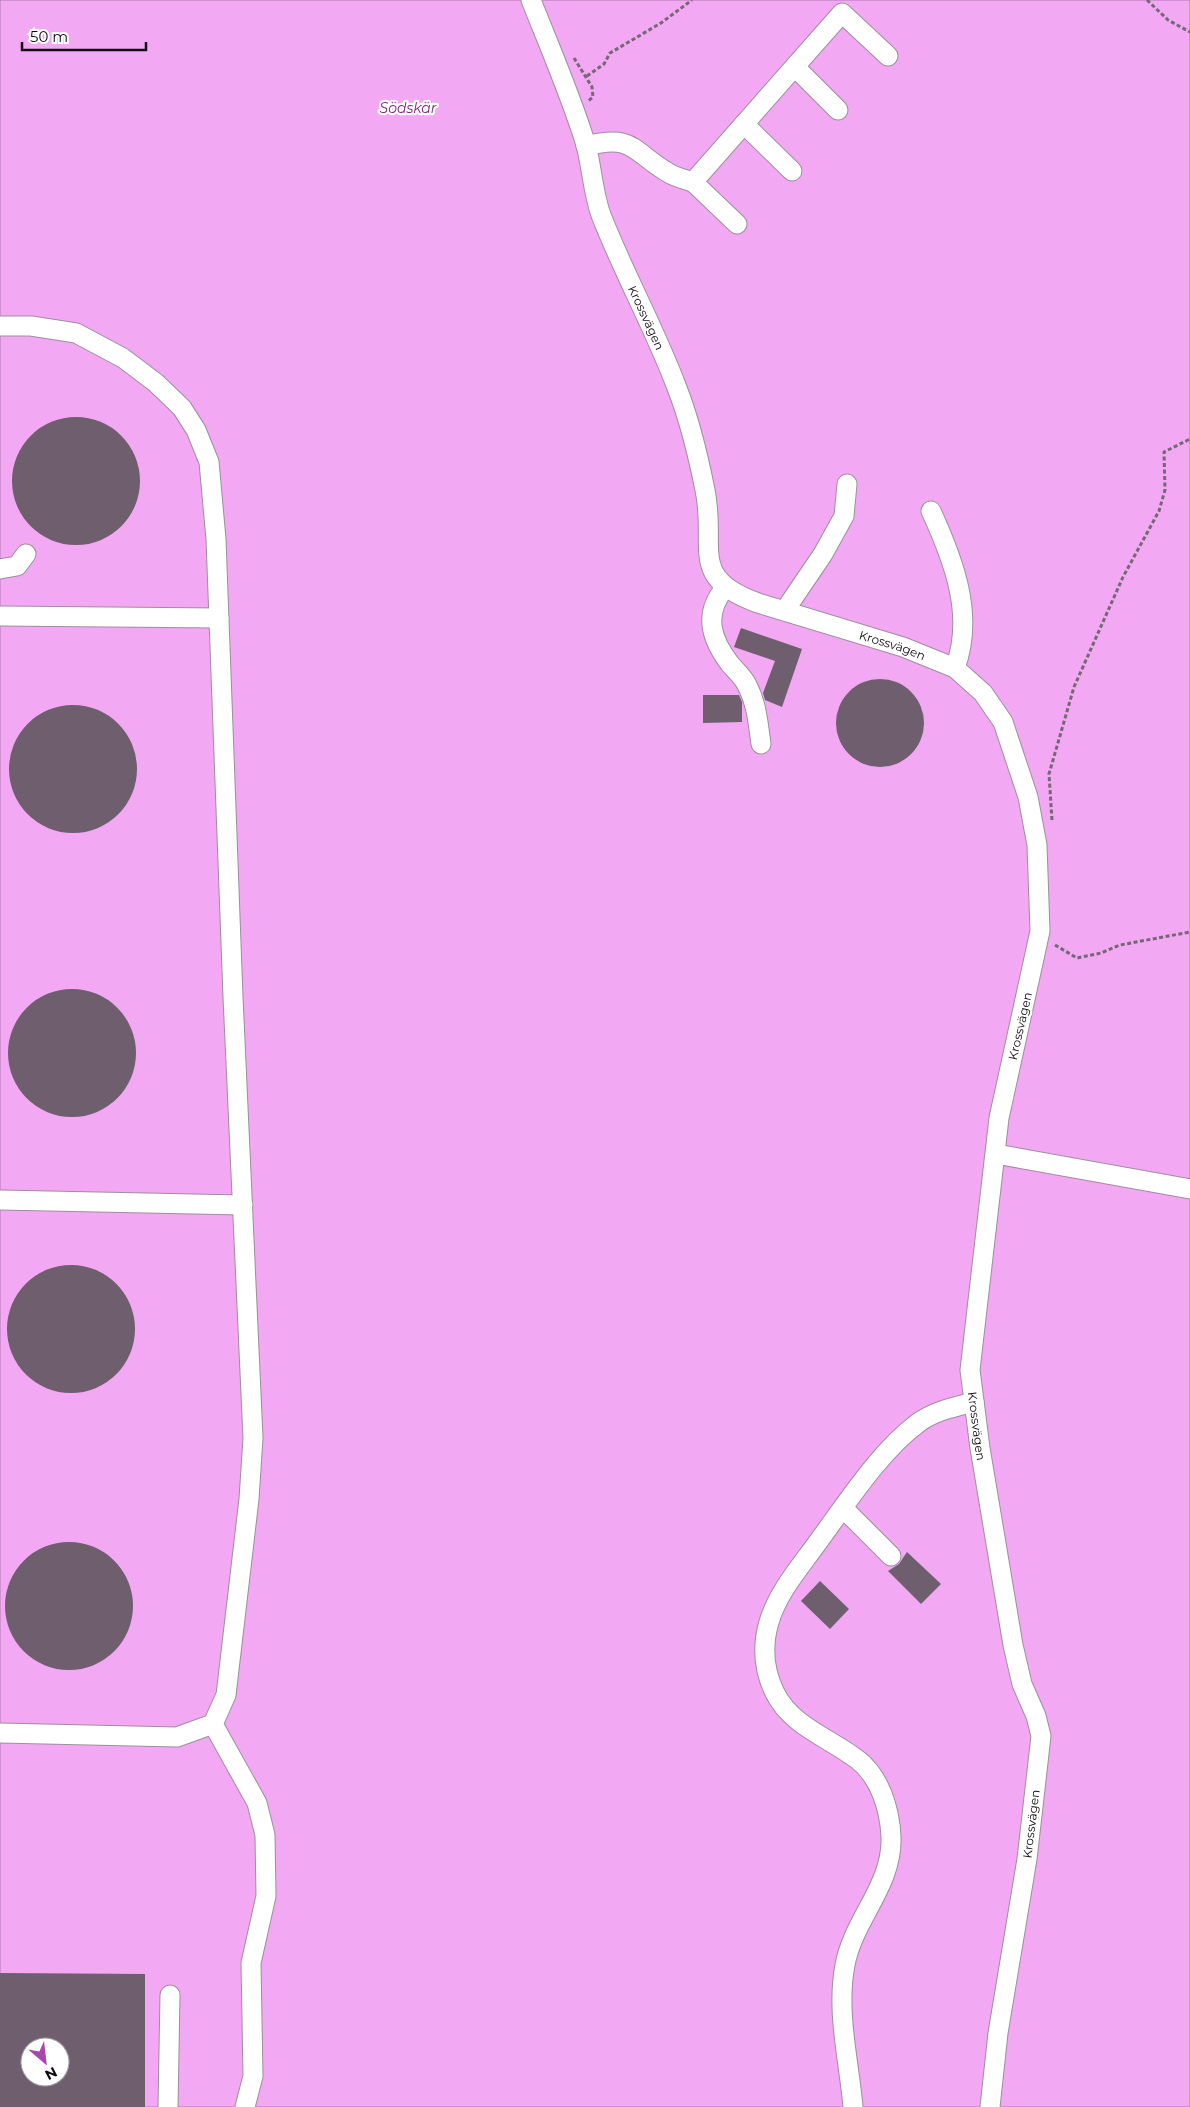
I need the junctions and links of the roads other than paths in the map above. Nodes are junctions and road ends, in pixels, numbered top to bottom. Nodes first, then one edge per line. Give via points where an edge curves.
1 (532, 0) edge
2 (888, 56) dead end
3 (794, 67) junction
4 (838, 110) dead end
5 (744, 124) junction
6 (586, 146) junction
7 (792, 171) dead end
8 (693, 182) junction
9 (737, 224) dead end
10 (0, 326) edge
11 (847, 484) dead end
12 (931, 511) dead end
13 (26, 554) dead end
14 (0, 569) edge
15 (725, 588) junction
16 (785, 610) junction
17 (0, 616) edge
18 (219, 618) junction
19 (956, 668) junction
20 (761, 744) dead end
21 (996, 1154) junction
22 (1190, 1189) edge
23 (0, 1200) edge
24 (243, 1205) junction
25 (974, 1402) junction
26 (843, 1508) junction
27 (891, 1556) dead end
28 (213, 1724) junction
29 (0, 1733) edge
30 (170, 1995) dead end
31 (168, 2107) edge
32 (245, 2107) edge
33 (853, 2107) edge
34 (990, 2107) edge

1 - 6 street, Krossvägen
2 - 3 street via 842,13
3 - 4 street
3 - 5 street
5 - 7 street
5 - 8 street
6 - 8 street via 610,141 637,148 667,173
6 - 15 street, Krossvägen via 600,212 689,419 708,502 711,567
8 - 9 street
10 - 18 street via 32,326 76,333 123,358 182,408 196,430 209,462
11 - 16 street via 844,516
12 - 19 street via 958,578 962,612 961,654
13 - 14 street via 17,566
15 - 16 street, Krossvägen via 735,595
15 - 20 street via 713,604 712,630 720,650 746,682 756,704
16 - 19 street, Krossvägen via 903,647
17 - 18 street
18 - 24 street
19 - 21 street, Krossvägen via 978,688 1003,722 1028,798 1037,845 1040,931 999,1118
21 - 22 street
21 - 25 street, Krossvägen via 970,1370
23 - 24 street
24 - 28 street via 252,1447 249,1499 226,1695
25 - 26 street via 944,1409 919,1422 896,1442
25 - 34 street, Krossvägen via 1013,1644 1022,1684 1041,1736 1027,1859 998,2033
26 - 27 street
26 - 33 street via 782,1592 769,1622 764,1651 775,1693 786,1710 810,1730 859,1761 876,1781 887,1808 892,1838 887,1873 860,1924 845,1965 843,2009
28 - 29 street via 177,1737
28 - 32 street via 257,1803 266,1835 266,1896 251,1963 253,2076
30 - 31 street

